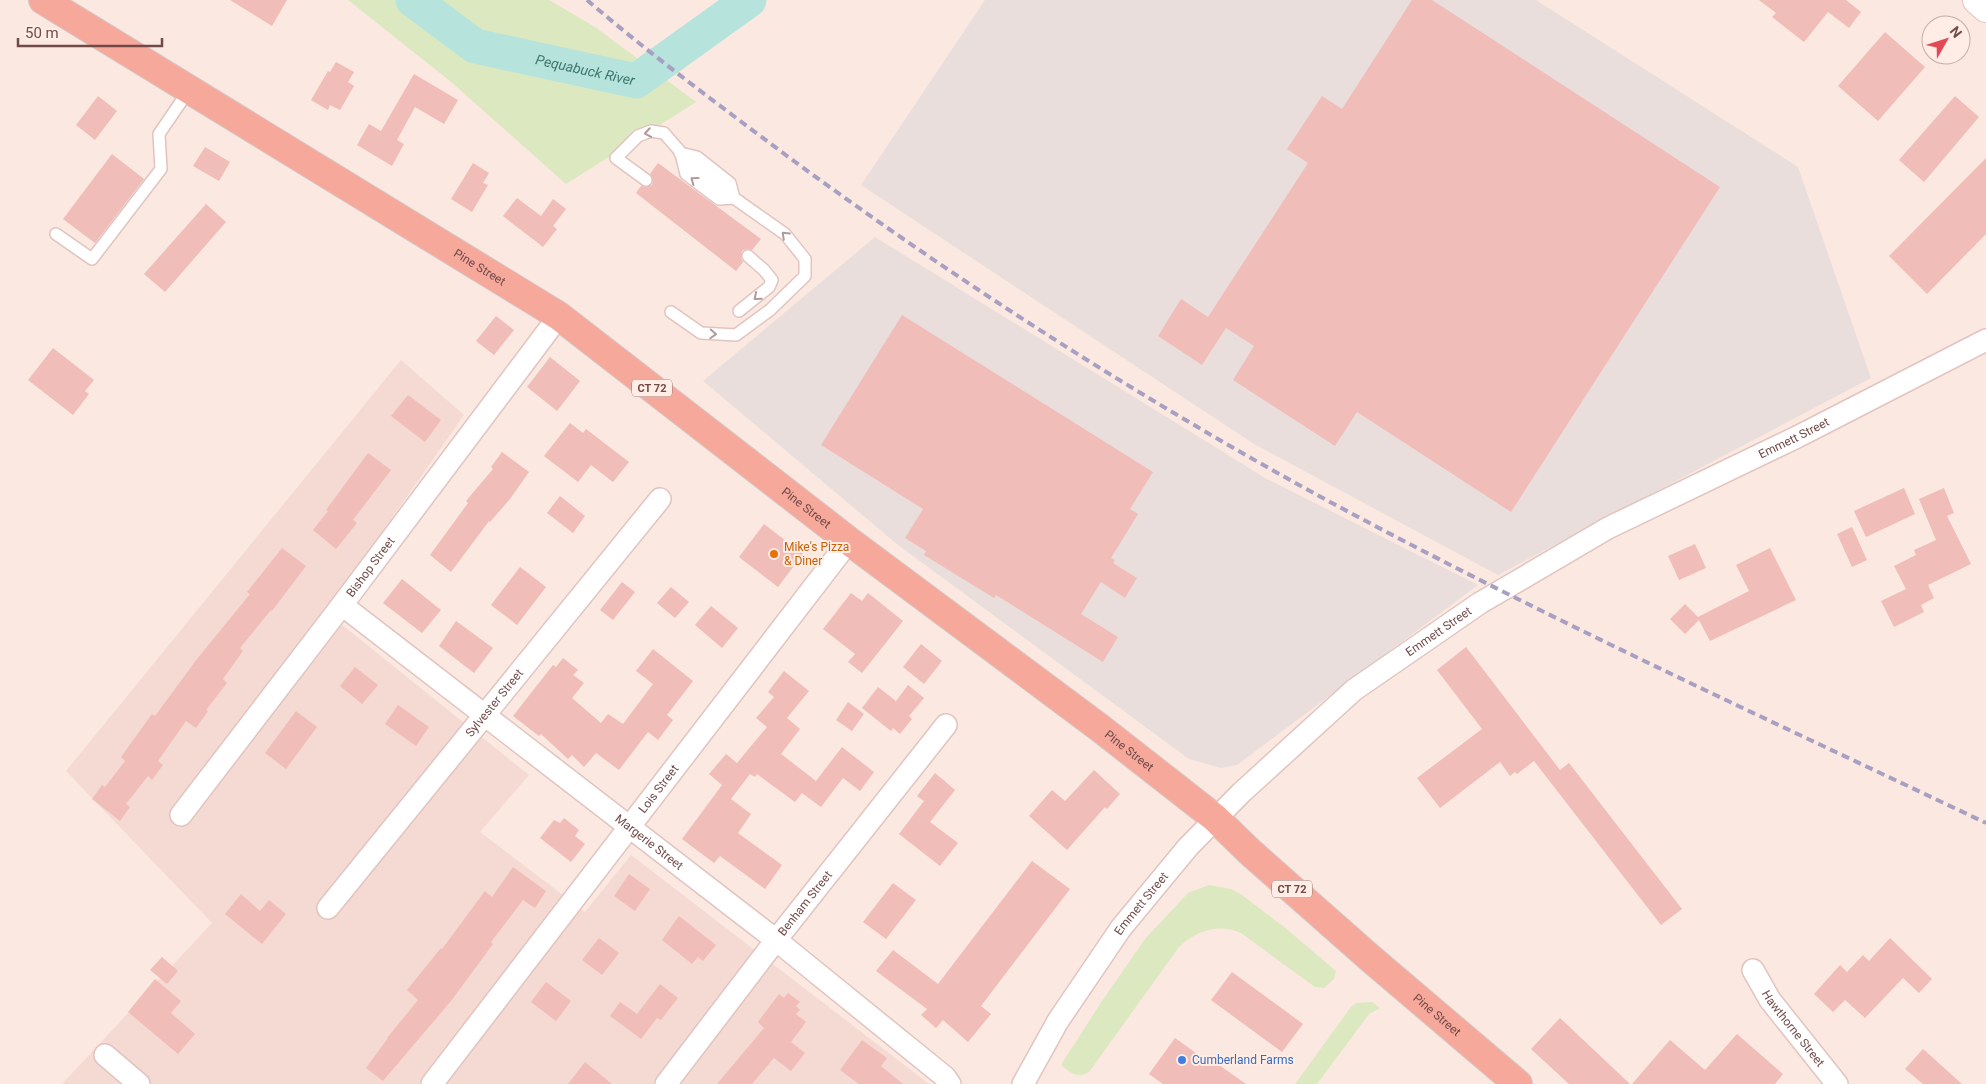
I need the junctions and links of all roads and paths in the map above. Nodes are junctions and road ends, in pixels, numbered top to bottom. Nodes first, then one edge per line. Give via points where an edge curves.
1 (1977, 0) edge
2 (49, 2) edge
3 (1986, 8) edge
4 (189, 90) junction
5 (680, 153) junction
6 (646, 180) dead end
7 (734, 198) junction
8 (56, 234) dead end
9 (748, 256) dead end
10 (739, 311) dead end
11 (671, 312) dead end
12 (558, 316) junction
13 (1986, 340) edge
14 (660, 499) dead end
15 (849, 541) junction
16 (342, 605) junction
17 (486, 715) junction
18 (946, 725) dead end
19 (181, 815) dead end
20 (1215, 818) junction
21 (630, 828) junction
22 (328, 908) dead end
23 (776, 940) junction
24 (1753, 970) dead end
25 (105, 1055) dead end
26 (139, 1084) edge
27 (432, 1084) edge
28 (666, 1084) edge
29 (950, 1084) edge
30 (1023, 1084) edge
31 (1518, 1084) edge
32 (1836, 1084) edge

1 - 3 main road
2 - 4 highway, Pine Street / CT 72
4 - 8 lane via 159,134 162,169 92,259
4 - 12 highway, Pine Street / CT 72
5 -> 6 lane via 664,133 651,131 638,136 616,158
5 - 7 lane via 697,157 730,183
7 -> 5 lane via 719,199 686,174
11 -> 7 lane via 701,333 736,335 770,310 805,276 805,259 785,234
9 -> 10 lane via 772,280 770,287
12 - 15 highway, Pine Street / CT 72
12 - 16 street, Bishop Street
13 - 20 street, Emmett Street via 1608,528 1480,604 1354,690
14 - 17 street, Sylvester Street
15 - 20 highway, Pine Street / CT 72
15 - 21 street, Lois Street
16 - 17 street, Margerie Street
16 - 19 street, Bishop Street
17 - 21 street, Margerie Street
17 - 22 street, Sylvester Street
18 - 23 street, Benham Street
20 - 30 street, Emmett Street via 1121,928 1058,1021
20 - 31 highway, Pine Street / CT 72 via 1370,958
21 - 23 street, Margerie Street
21 - 27 street, Lois Street
23 - 28 street, Benham Street
23 - 29 street, Margerie Street
24 - 32 street, Hawthorne Street via 1770,1000
25 - 26 street

